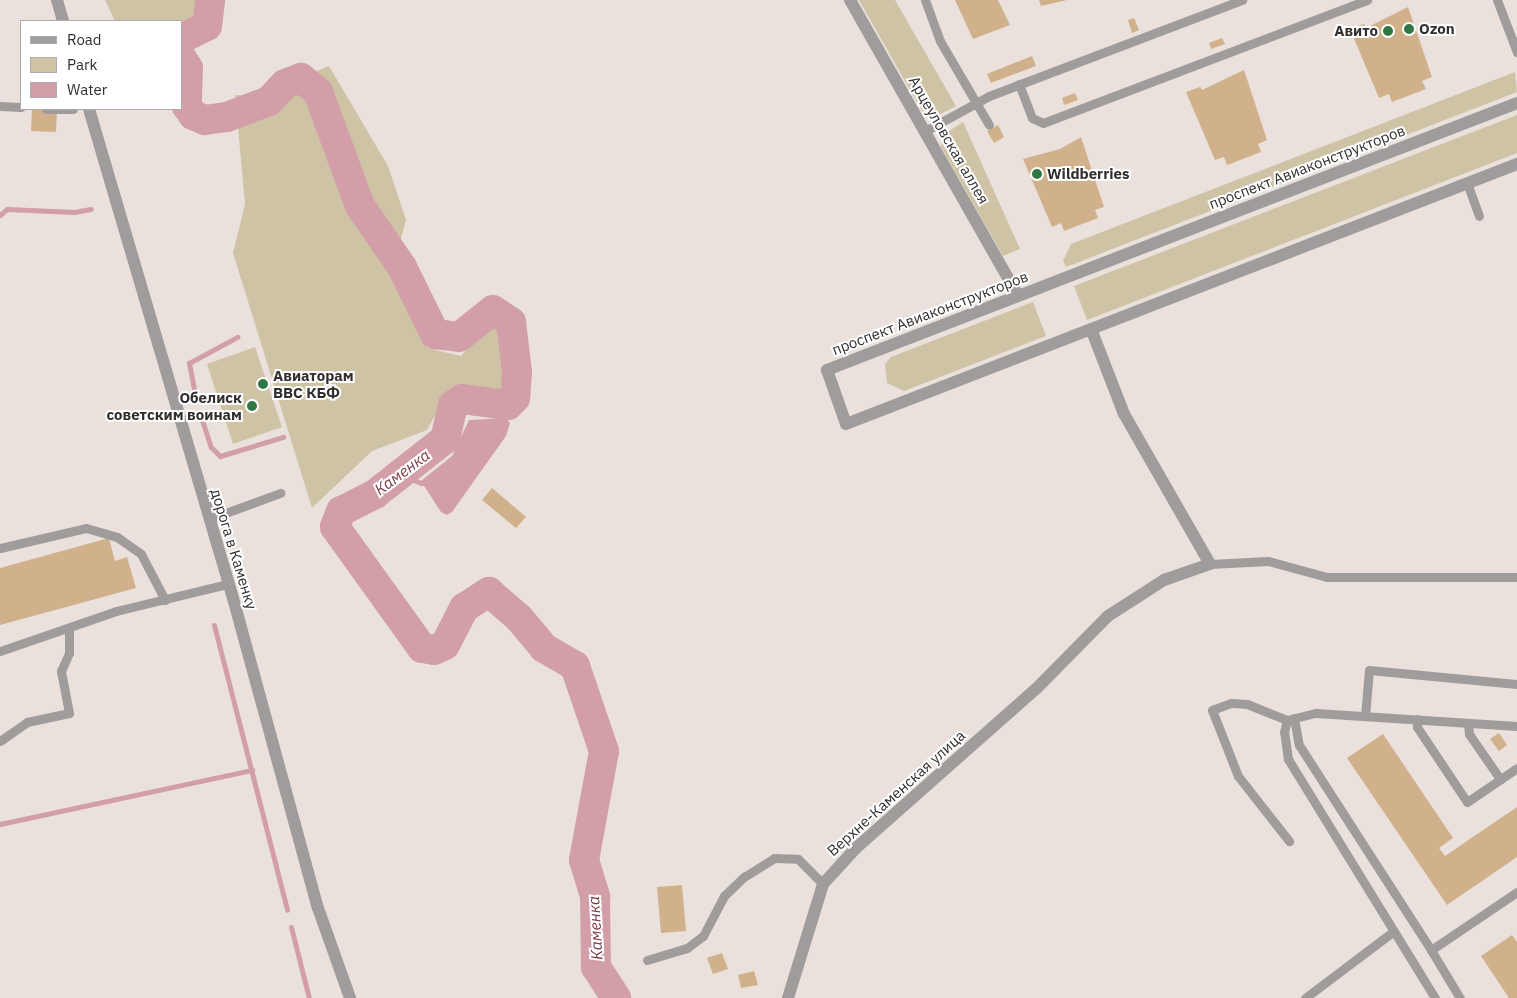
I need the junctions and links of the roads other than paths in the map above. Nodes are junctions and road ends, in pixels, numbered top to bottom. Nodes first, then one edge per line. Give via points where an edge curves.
1 (57, 0) edge
2 (850, 0) edge
3 (925, 0) edge
4 (1242, 0) edge
5 (1366, 0) edge
6 (1497, 0) edge
7 (64, 20) edge
8 (1514, 34) edge
9 (1517, 52) edge
10 (1019, 84) junction
11 (975, 102) junction
12 (1517, 103) edge
13 (0, 106) edge
14 (20, 107) edge
15 (89, 110) edge
16 (989, 125) dead end
17 (925, 131) junction
18 (1517, 164) edge
19 (1467, 183) junction
20 (1479, 216) dead end
21 (1018, 296) junction
22 (1091, 329) junction
23 (280, 493) dead end
24 (208, 519) junction
25 (0, 548) edge
26 (1210, 564) junction
27 (1517, 577) edge
28 (228, 584) junction
29 (165, 600) junction
30 (69, 628) junction
31 (0, 651) edge
32 (1517, 684) edge
33 (1365, 716) junction
34 (1291, 719) junction
35 (1417, 719) junction
36 (1468, 722) junction
37 (1517, 726) edge
38 (0, 741) edge
39 (1517, 768) edge
40 (1500, 780) junction
41 (1289, 841) dead end
42 (823, 884) junction
43 (1517, 892) edge
44 (1394, 931) junction
45 (1431, 950) junction
46 (646, 960) dead end
47 (348, 994) edge
48 (357, 998) edge
49 (788, 998) edge
50 (1305, 998) edge
51 (1435, 998) edge
52 (1460, 998) edge

1 - 7 street
2 - 17 street, Арцеуловская аллея
3 - 11 lane via 940,41
4 - 10 lane
5 - 10 lane via 1043,123 1032,118
6 - 8 lane
8 - 9 lane
10 - 11 lane
11 - 16 lane
11 - 17 lane
12 - 21 street, проспект Авиаконструкторов
13 - 14 lane
15 - 24 street, дорога в Каменку
17 - 21 street, Арцеуловская аллея
18 - 19 street, проспект Авиаконструкторов
19 - 20 lane
19 - 22 street, проспект Авиаконструкторов
21 - 22 street, проспект Авиаконструкторов via 826,370 846,424
22 - 26 street via 1124,414
23 - 24 lane
24 - 28 street, дорога в Каменку
25 - 29 lane via 86,528 117,537 141,554
26 - 27 lane via 1268,561 1327,577
26 - 42 street, Верхне-Каменская улица via 1164,580 1108,616 1036,689 856,848
28 - 29 lane
28 - 47 street, дорога в Каменку via 318,908
29 - 30 lane via 116,611
30 - 31 lane
30 - 38 lane via 69,653 61,671 69,713 27,722
32 - 33 lane via 1369,670
33 - 34 lane via 1316,713
33 - 35 lane
34 - 41 lane via 1247,704 1231,703 1212,710 1238,776
34 - 44 lane via 1284,732 1288,759
34 - 45 lane via 1299,745
35 - 36 lane
35 - 40 lane via 1417,726 1467,802
36 - 37 lane
36 - 40 lane via 1469,734
39 - 40 lane
42 - 46 lane via 798,859 774,858 744,877 724,896 703,936 687,948
42 - 49 street, Верхне-Каменская улица
43 - 45 lane
44 - 50 lane
44 - 51 lane
45 - 52 lane
47 - 48 lane

